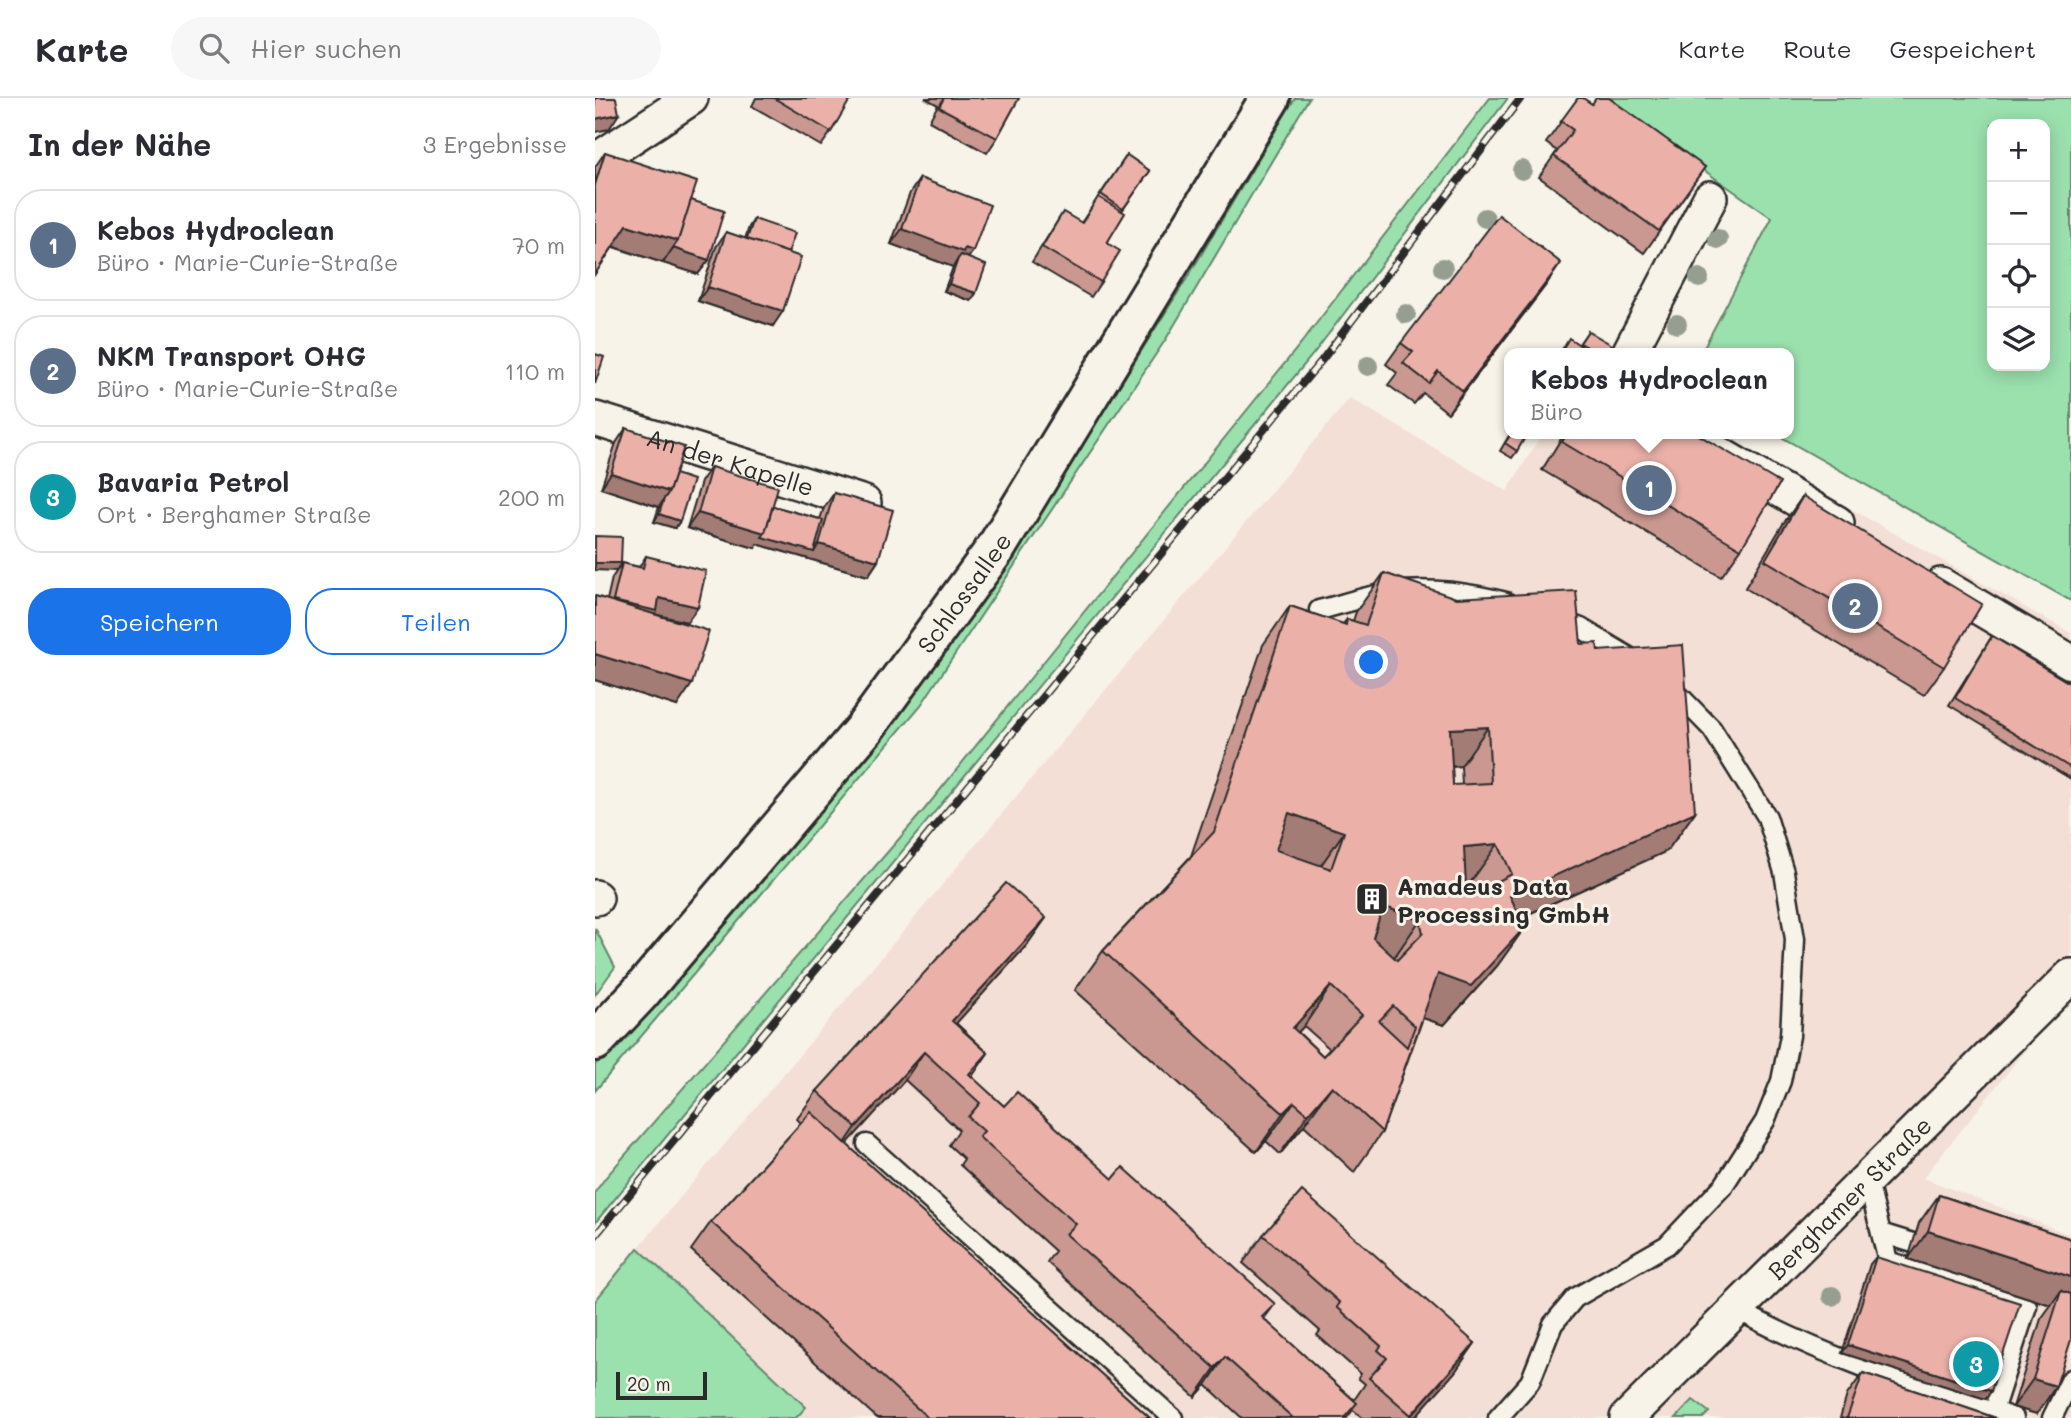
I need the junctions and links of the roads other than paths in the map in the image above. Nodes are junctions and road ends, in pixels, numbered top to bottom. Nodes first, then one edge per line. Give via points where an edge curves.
1 (691, 98) edge
2 (1270, 98) edge
3 (595, 161) edge
4 (1710, 198) dead end
5 (1632, 348) edge
6 (595, 419) edge
7 (1694, 439) edge
8 (864, 503) edge
9 (1861, 537) edge
10 (1919, 572) edge
11 (1319, 610) dead end
12 (2071, 662) edge
13 (2071, 975) edge
14 (595, 1041) edge
15 (867, 1144) edge
16 (1867, 1178) junction
17 (1884, 1234) junction
18 (1913, 1243) dead end
19 (1736, 1309) junction
20 (2071, 1379) edge
21 (1993, 1411) junction
22 (1174, 1418) edge
23 (1498, 1418) edge
24 (1627, 1418) edge
25 (2014, 1418) edge
26 (2052, 1418) edge

1 - 3 street
2 - 14 main road, Schlossallee via 996,548 865,729
4 - 5 street
6 - 8 street, An der Kapelle
7 - 9 street
10 - 12 street
11 - 23 lane via 1391,592 1473,594 1581,628 1633,657 1673,688 1712,729 1767,817 1784,872 1795,939 1790,1036 1781,1081 1765,1121 1724,1185 1667,1245 1575,1298 1553,1324 1530,1382
13 - 16 street, Berghamer Straße
15 - 22 lane
16 - 17 lane
16 - 19 street, Berghamer Straße
17 - 18 lane
17 - 21 lane via 1888,1261 2027,1306
19 - 21 lane via 1855,1366
19 - 24 street, Berghamer Straße
20 - 26 lane
21 - 25 lane

